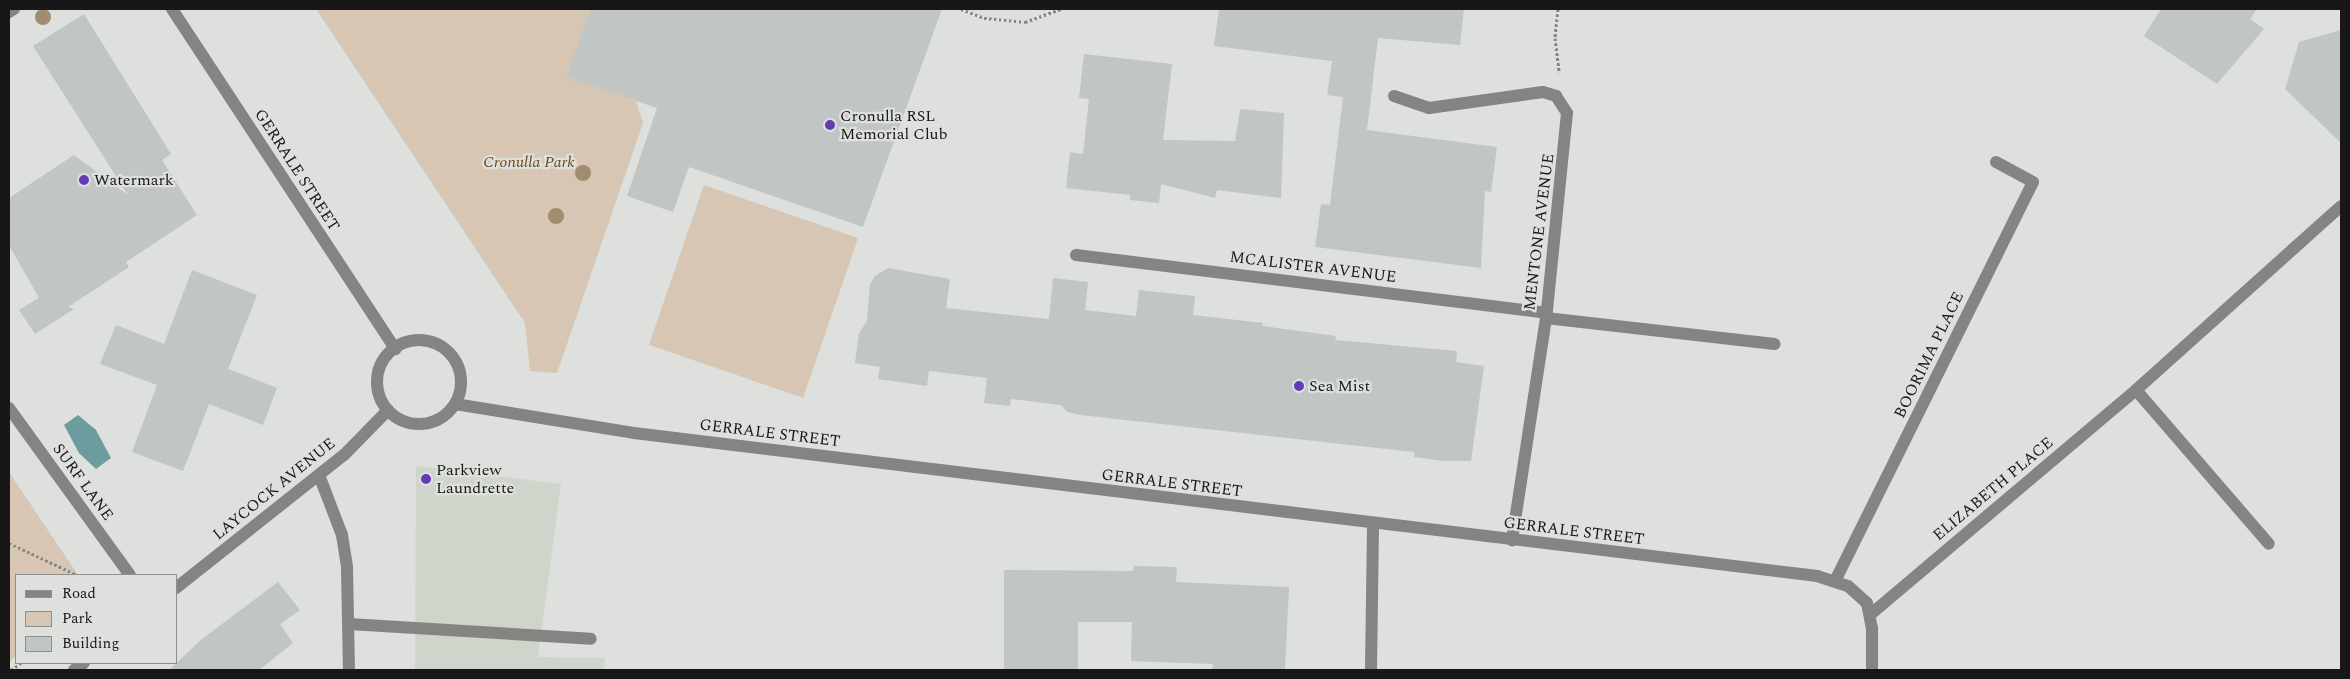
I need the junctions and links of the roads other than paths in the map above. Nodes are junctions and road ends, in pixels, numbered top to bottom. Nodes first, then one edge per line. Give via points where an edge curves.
1 (14, 9) edge
2 (172, 9) edge
3 (9, 12) edge
4 (1394, 96) dead end
5 (1996, 162) dead end
6 (2341, 206) edge
7 (1076, 255) dead end
8 (1546, 315) junction
9 (1775, 344) dead end
10 (395, 349) junction
11 (2136, 390) junction
12 (455, 404) junction
13 (9, 408) edge
14 (388, 410) junction
15 (318, 475) junction
16 (1373, 524) junction
17 (1512, 540) junction
18 (2269, 544) dead end
19 (129, 574) edge
20 (1835, 581) junction
21 (178, 586) edge
22 (1870, 614) junction
23 (349, 624) junction
24 (592, 639) dead end
25 (350, 670) edge
26 (1371, 670) edge
27 (1872, 670) edge

1 - 3 street
2 - 10 street, GERRALE STREET
4 - 8 street, MENTONE AVENUE via 1429,108 1530,91 1543,92 1563,103 1568,127
5 - 20 street, BOORIMA PLACE via 2033,182
6 - 11 street, ELIZABETH PLACE
7 - 8 street, MCALISTER AVENUE
8 - 9 street, MCALISTER AVENUE
8 - 17 street, MENTONE AVENUE
10 - 12 street via 418,340 441,346 451,354 461,379
10 - 14 street via 380,367 378,378 378,389
11 - 18 street
11 - 22 street, ELIZABETH PLACE
12 - 14 street via 436,421 423,424 398,418
12 - 16 street, GERRALE STREET via 634,433
13 - 19 street, SURF LANE
14 - 15 street, LAYCOCK AVENUE
15 - 21 street, LAYCOCK AVENUE
15 - 23 street via 342,534
16 - 17 street, GERRALE STREET
16 - 26 street
17 - 20 street, GERRALE STREET
20 - 22 street, GERRALE STREET via 1860,594
22 - 27 street
23 - 24 street
23 - 25 street

